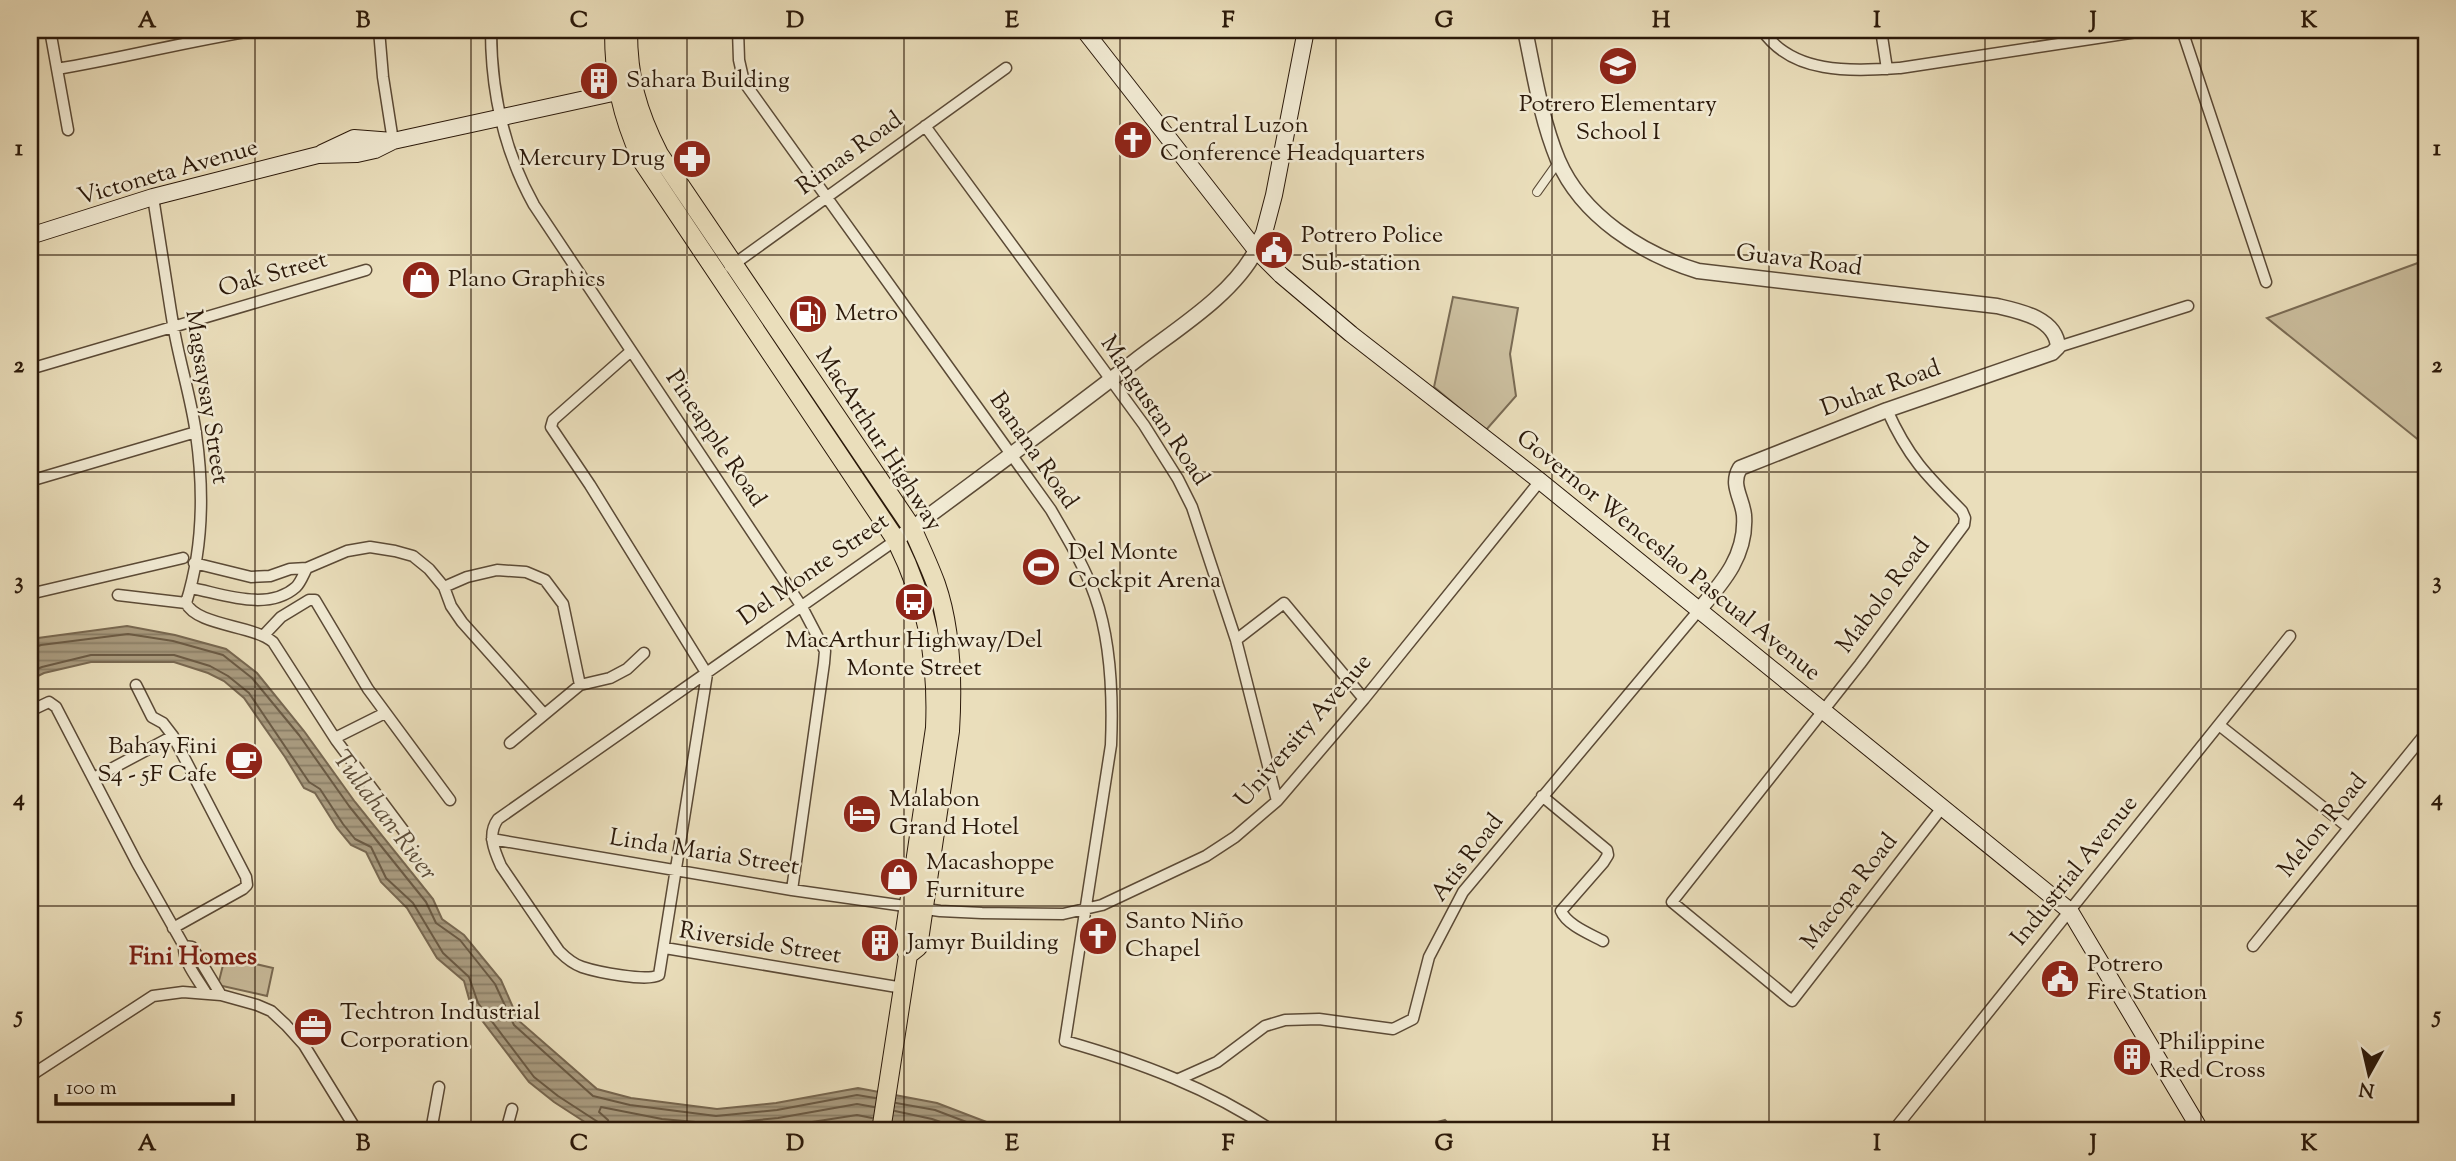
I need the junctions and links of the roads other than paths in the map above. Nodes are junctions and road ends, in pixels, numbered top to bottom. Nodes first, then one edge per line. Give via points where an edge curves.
1 (50, 30) edge
2 (259, 30) edge
3 (379, 30) edge
4 (491, 30) edge
5 (614, 30) edge
6 (628, 30) edge
7 (738, 30) edge
8 (1084, 30) edge
9 (1306, 30) edge
10 (1525, 30) edge
11 (1762, 30) edge
12 (1881, 30) edge
13 (2150, 30) edge
14 (2182, 30) edge
15 (198, 34) edge
16 (1006, 68) dead end
17 (57, 69) junction
18 (1887, 69) junction
19 (625, 90) junction
20 (500, 117) junction
21 (925, 126) junction
22 (68, 130) dead end
23 (393, 141) junction
24 (1559, 161) junction
25 (1537, 192) dead end
26 (153, 197) junction
27 (825, 198) junction
28 (30, 236) edge
29 (1256, 250) junction
30 (366, 270) dead end
31 (726, 270) junction
32 (2266, 282) dead end
33 (2188, 306) dead end
34 (173, 326) junction
35 (2058, 347) junction
36 (631, 351) junction
37 (30, 369) edge
38 (1110, 380) junction
39 (1887, 410) junction
40 (195, 432) junction
41 (1011, 456) junction
42 (30, 481) edge
43 (1540, 481) junction
44 (912, 528) junction
45 (895, 540) junction
46 (183, 558) dead end
47 (194, 563) junction
48 (307, 568) junction
49 (444, 587) junction
50 (191, 588) junction
51 (30, 590) edge
52 (118, 595) dead end
53 (186, 603) junction
54 (802, 607) junction
55 (1699, 610) junction
56 (264, 635) junction
57 (2290, 636) dead end
58 (1236, 640) junction
59 (645, 653) dead end
60 (707, 674) junction
61 (135, 685) dead end
62 (580, 685) junction
63 (1364, 699) junction
64 (1822, 710) junction
65 (30, 711) edge
66 (385, 713) junction
67 (544, 714) junction
68 (2219, 725) junction
69 (2426, 733) edge
70 (173, 736) junction
71 (335, 738) junction
72 (510, 743) dead end
73 (94, 778) junction
74 (1542, 796) junction
75 (450, 800) dead end
76 (1277, 801) junction
77 (1941, 809) junction
78 (2348, 827) junction
79 (409, 838) dead end
80 (492, 839) junction
81 (677, 870) junction
82 (792, 890) junction
83 (916, 907) junction
84 (1084, 911) junction
85 (2070, 911) junction
86 (173, 928) junction
87 (1603, 941) dead end
88 (184, 946) junction
89 (2253, 946) dead end
90 (665, 948) junction
91 (903, 988) junction
92 (206, 993) junction
93 (221, 995) junction
94 (1792, 1000) joint
95 (30, 1076) edge
96 (1179, 1079) junction
97 (439, 1087) dead end
98 (512, 1109) dead end
99 (357, 1131) edge
100 (431, 1131) edge
101 (506, 1131) edge
102 (881, 1131) edge
103 (1273, 1131) edge
104 (1893, 1131) edge
105 (2201, 1131) edge

1 - 17 street
2 - 15 street
3 - 23 street
4 - 20 street, Pineapple Road
5 - 19 highway, MacArthur Highway
6 - 19 highway, MacArthur Highway via 630,75
7 - 27 street, Banana Road via 744,82
8 - 29 main road, Governor Wenceslao Pascual Avenue
9 - 29 main road via 1274,195
10 - 24 street, Guava Road
11 - 18 street via 1778,48 1803,62 1826,68
12 - 18 street
13 - 18 street
14 - 32 street
15 - 17 street via 147,53
16 - 21 street, Rimas Road
17 - 22 street
19 - 20 main road, Victoneta Avenue
19 - 31 highway, MacArthur Highway
20 - 23 main road, Victoneta Avenue
20 - 36 street, Pineapple Road via 520,180
21 - 27 street, Rimas Road
21 - 38 street, Mangustan Road
23 - 26 main road, Victoneta Avenue via 375,150 318,155
24 - 25 street
24 - 35 street, Guava Road via 1569,180 1611,226 1638,247 1670,262 1698,271 2007,308 2047,326
26 - 28 main road, Victoneta Avenue
26 - 34 street, Magsaysay Street
27 - 31 street, Rimas Road
27 - 41 street, Banana Road
29 - 38 street, Del Monte Street via 1238,278
29 - 43 main road, Governor Wenceslao Pascual Avenue via 1351,334
30 - 34 street, Oak Street
31 - 44 highway, MacArthur Highway
31 - 45 highway, MacArthur Highway
33 - 35 street, Duhat Road
34 - 37 street, Oak Street
34 - 40 street, Magsaysay Street
35 - 39 street, Duhat Road via 2052,353
36 - 54 street, Pineapple Road
36 - 60 street via 552,420 551,427
38 - 41 street, Del Monte Street
38 - 58 street, Mangustan Road via 1162,452 1189,500
39 - 55 street, Duhat Road via 1740,468 1735,484 1744,513 1736,562
39 - 64 street, Mabolo Road via 1901,442 1921,470 1962,511 1964,525
40 - 42 street
40 - 47 street, Magsaysay Street via 201,511
41 - 44 street, Del Monte Street
41 - 84 street, Banana Road via 1079,556 1096,598 1106,646 1113,695 1111,745
43 - 55 main road, Governor Wenceslao Pascual Avenue
43 - 63 street, University Avenue
44 - 45 street, Del Monte Street
44 - 83 highway, MacArthur Highway via 940,598 952,699
45 - 54 street, Del Monte Street
45 - 83 highway, MacArthur Highway via 923,603 937,698
46 - 51 street via 38,592
47 - 48 street via 251,577
47 - 50 street, Magsaysay Street
48 - 49 street via 346,551 370,547 413,556
48 - 50 street via 297,586 263,599 237,599
49 - 62 street via 497,570 526,572 545,580 563,604
49 - 67 street via 462,622
50 - 53 street, Magsaysay Street
52 - 53 street
53 - 56 street via 200,616
54 - 60 street, Del Monte Street
54 - 82 street, Pineapple Road via 825,651
55 - 64 main road, Governor Wenceslao Pascual Avenue
55 - 74 street, Atis Road
56 - 66 street via 281,617 315,600
56 - 71 street via 277,647
57 - 68 street, Industrial Avenue
58 - 63 street via 1287,604
58 - 76 street, Mangustan Road
59 - 62 street via 610,678
60 - 80 street, Del Monte Street via 498,819
60 - 81 street
61 - 70 street via 152,717
62 - 67 street
63 - 76 street, University Avenue
64 - 77 main road, Governor Wenceslao Pascual Avenue
64 - 94 street, Mabolo Road via 1672,902
65 - 73 street via 54,702
66 - 71 street
66 - 75 street
67 - 72 street
68 - 78 street
68 - 85 street, Industrial Avenue
69 - 78 street, Melon Road
70 - 73 street
70 - 86 street via 247,885
71 - 79 street
73 - 86 street
74 - 87 street via 1607,850 1603,863 1561,911
74 - 96 street, Atis Road via 1464,892 1429,957 1416,1013 1407,1023 1393,1028 1319,1019 1285,1020 1265,1026 1217,1062
76 - 84 street, University Avenue via 1206,856
77 - 85 main road, Governor Wenceslao Pascual Avenue
77 - 94 street, Macopa Road
78 - 89 street, Melon Road
80 - 81 street, Linda Maria Street
80 - 90 street, Riverside Street via 513,886 568,960 582,967 655,978 662,971
81 - 82 street, Linda Maria Street
81 - 90 street
82 - 83 street, Linda Maria Street
83 - 84 street, University Avenue via 982,914
83 - 91 highway, MacArthur Highway via 903,944 908,955
84 - 96 street, Banana Road via 1065,1041
85 - 104 street, Industrial Avenue
85 - 105 main road, Governor Wenceslao Pascual Avenue
86 - 88 street
88 - 92 street
88 - 93 street via 192,947
90 - 91 street, Riverside Street
91 - 102 highway, MacArthur Highway
92 - 93 street
92 - 95 street via 153,996
93 - 99 street via 271,1011 286,1025 304,1045
96 - 103 street
97 - 100 street
98 - 101 street

